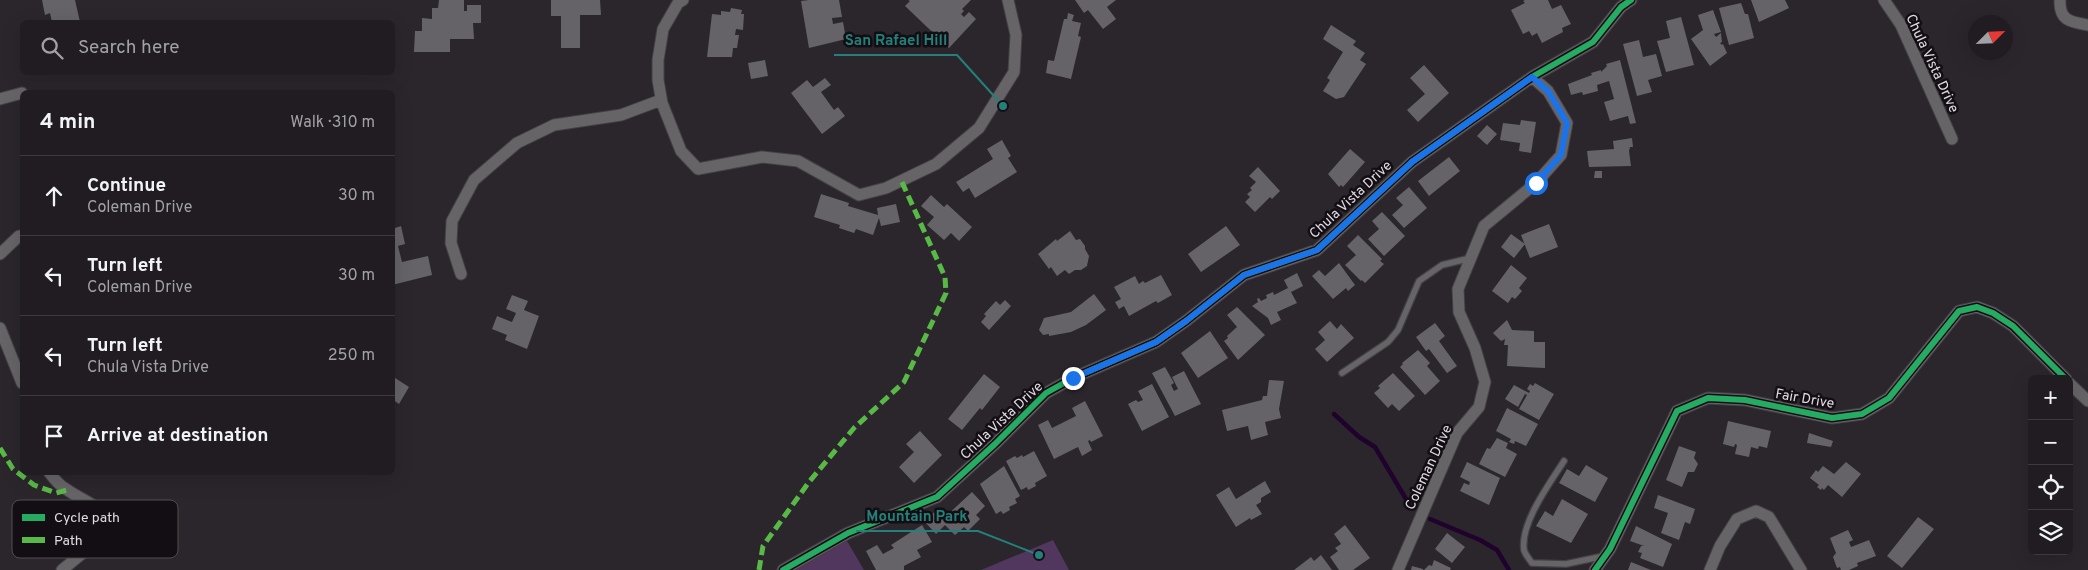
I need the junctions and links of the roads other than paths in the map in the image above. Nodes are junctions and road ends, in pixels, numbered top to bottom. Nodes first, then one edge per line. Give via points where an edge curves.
1 (683, 0) edge
2 (1631, 0) edge
3 (1884, 0) edge
4 (2060, 0) edge
5 (1011, 1) edge
6 (2088, 26) edge
7 (1532, 77) junction
8 (20, 94) edge
9 (0, 99) edge
10 (661, 100) junction
11 (1952, 139) dead end
12 (20, 236) edge
13 (0, 254) edge
14 (1471, 258) junction
15 (461, 274) dead end
16 (0, 328) edge
17 (1342, 373) dead end
18 (2062, 375) edge
19 (20, 378) edge
20 (2073, 386) edge
21 (2088, 402) edge
22 (1564, 461) dead end
23 (52, 475) edge
24 (84, 500) edge
25 (1605, 556) junction
26 (75, 558) edge
27 (62, 570) edge
28 (783, 570) edge
29 (1398, 570) edge
30 (1595, 570) edge
31 (1710, 570) edge
32 (1801, 570) edge

1 - 10 street via 663,30 659,46
2 - 7 street, Chula Vista Drive via 1621,7 1593,42
3 - 11 street, Chula Vista Drive via 1901,25
4 - 6 street via 2061,12 2068,21
5 - 10 street via 1016,35 1014,72 979,128 936,164 886,188 858,194 798,161 762,157 698,169 681,151
7 - 14 street, Coleman Drive via 1548,91 1567,123 1561,155 1536,183 1484,226
7 - 28 street, Chula Vista Drive via 1412,162 1317,250 1244,275 1156,342 1046,392 937,497 848,533
8 - 9 street
10 - 15 street via 621,115 554,125 517,143 474,180 452,221 451,243
12 - 13 street
14 - 17 lane via 1442,264 1419,281 1398,330 1388,342
14 - 29 street, Coleman Drive via 1458,289 1459,312 1485,382 1479,407 1457,433
16 - 19 street
18 - 25 street, Fair Drive via 2013,326 1977,307 1959,312 1890,398 1862,414 1832,418 1745,400 1708,398 1678,411
20 - 21 street
22 - 25 lane via 1524,533 1524,551 1532,563 1566,564
23 - 24 street via 67,490
25 - 30 street, Fair Drive
26 - 27 street
31 - 32 street via 1737,519 1756,511 1769,517

